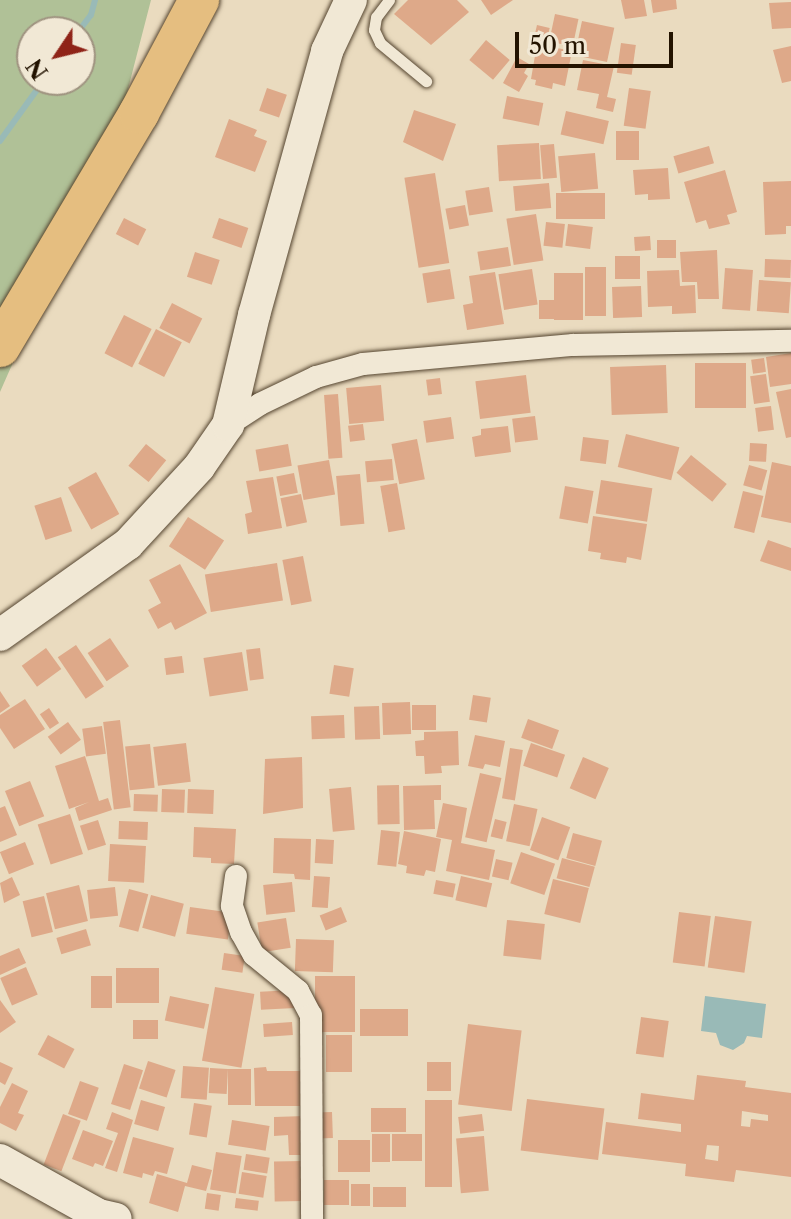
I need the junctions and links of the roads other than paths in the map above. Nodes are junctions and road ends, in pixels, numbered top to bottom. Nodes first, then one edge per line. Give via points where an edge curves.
1 (171, 0) edge
2 (199, 0) edge
3 (351, 0) edge
4 (389, 0) edge
5 (426, 81) dead end
6 (0, 297) edge
7 (791, 341) edge
8 (0, 347) edge
9 (228, 425) junction
10 (0, 635) edge
11 (236, 876) dead end
12 (0, 1160) edge
13 (116, 1219) edge
14 (312, 1219) edge

1 - 6 highway
2 - 8 highway via 139,113
3 - 9 street via 327,51
4 - 5 lane via 376,17 374,30 380,43
7 - 9 street via 573,345 363,364 316,377
9 - 10 street via 199,467 128,544
11 - 14 street via 232,906 241,932 254,955 298,991 311,1015
12 - 13 street via 99,1215

